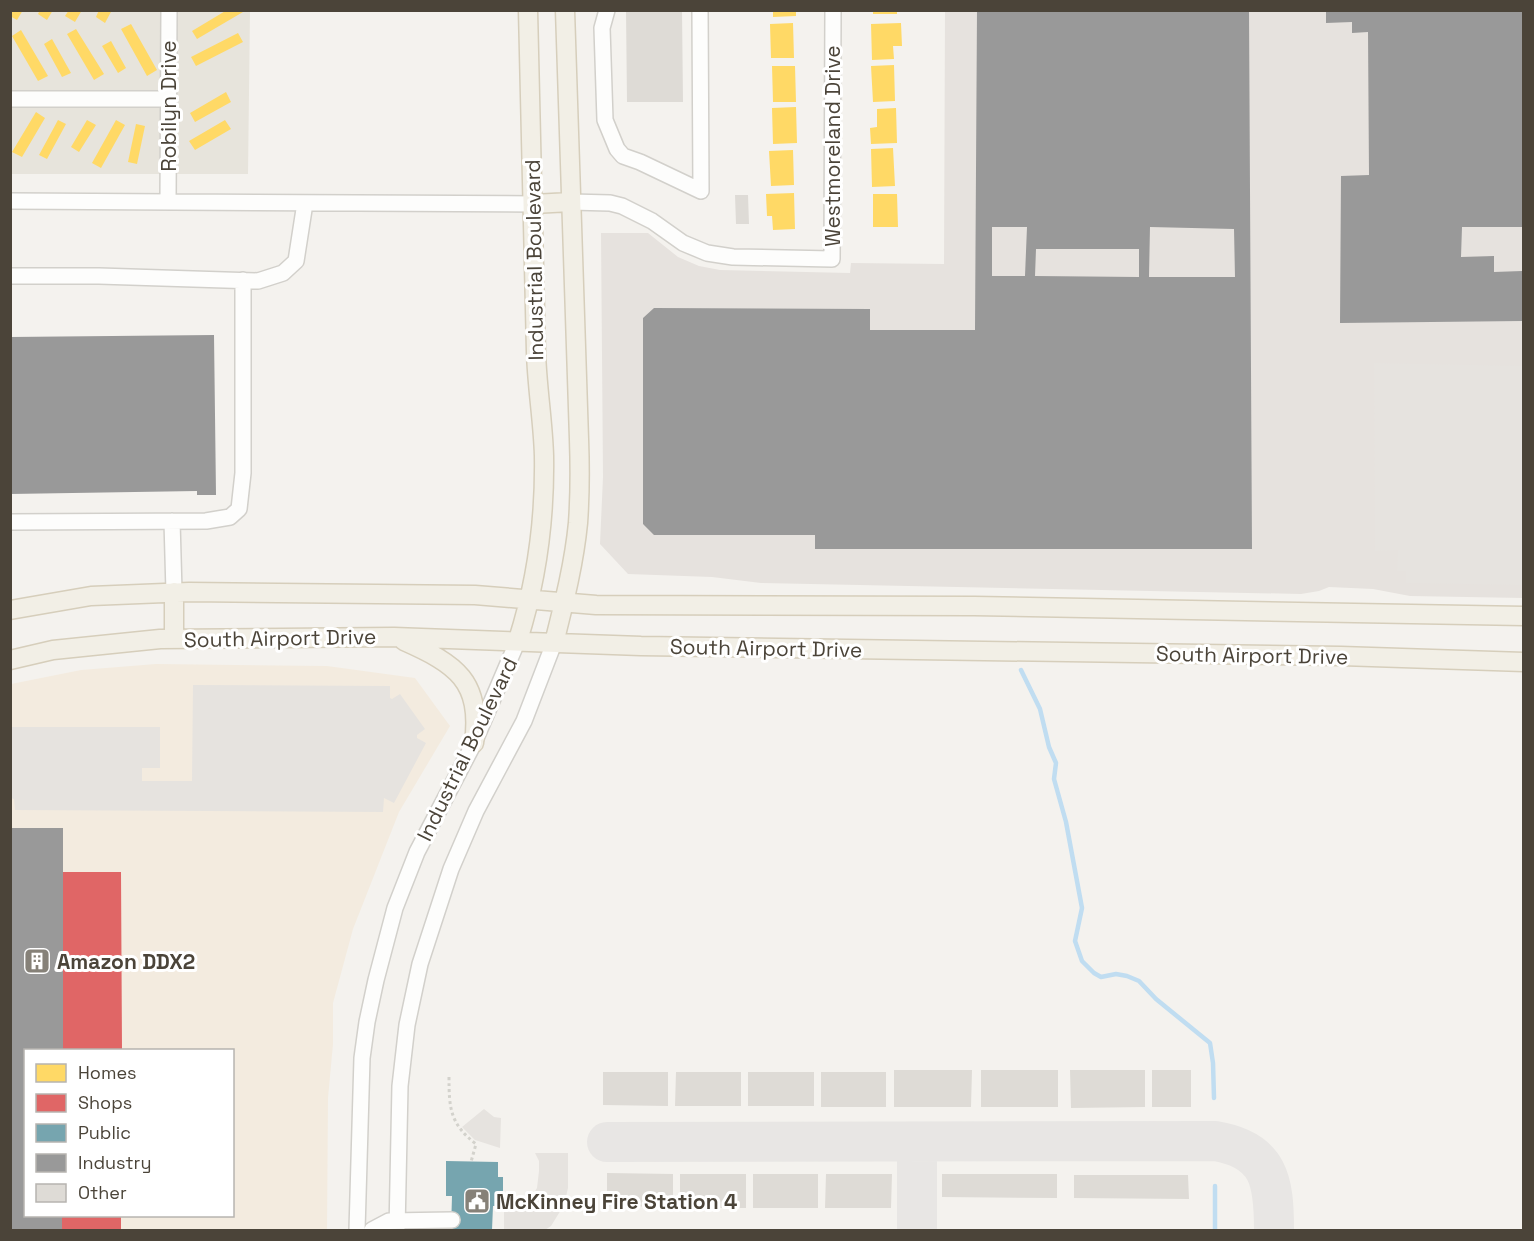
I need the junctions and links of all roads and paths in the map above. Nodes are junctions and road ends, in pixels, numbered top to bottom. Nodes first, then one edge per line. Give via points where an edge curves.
1 (169, 10) edge
2 (528, 10) edge
3 (565, 10) edge
4 (607, 10) edge
5 (700, 10) edge
6 (833, 10) edge
7 (10, 99) edge
8 (168, 99) junction
9 (10, 201) edge
10 (168, 202) junction
11 (571, 202) junction
12 (305, 203) junction
13 (533, 204) junction
14 (10, 276) edge
15 (243, 280) junction
16 (172, 521) junction
17 (10, 522) edge
18 (174, 592) junction
19 (531, 599) junction
20 (565, 602) junction
21 (10, 610) edge
22 (1524, 616) edge
23 (394, 637) junction
24 (174, 639) junction
25 (518, 640) junction
26 (554, 643) junction
27 (10, 660) edge
28 (1524, 662) edge
29 (474, 743) junction
30 (449, 1077) dead end
31 (471, 1162) dead end
32 (452, 1220) dead end
33 (397, 1225) edge
34 (357, 1230) edge
35 (372, 1230) edge

1 - 8 street, Robilyn Drive
2 - 13 main road, Industrial Boulevard
3 - 11 main road, Industrial Boulevard
4 - 5 street via 602,28 605,120 617,149 623,156 701,190
6 - 11 street, Westmoreland Drive via 832,259 707,253 622,206
7 - 8 street
8 - 10 street, Robilyn Drive
9 - 10 street
10 - 12 street
11 - 13 main road
11 - 20 main road, Industrial Boulevard via 579,485
12 - 13 street
12 - 15 street via 296,261 283,273 258,281
13 - 19 main road, Industrial Boulevard via 544,471 541,534
14 - 15 street
15 - 16 street via 243,473 239,509 230,517
16 - 17 street
16 - 18 street
18 - 19 main road, South Airport Drive
18 - 21 main road, South Airport Drive via 91,596
18 - 24 main road
19 - 20 main road, South Airport Drive
19 - 25 main road, Industrial Boulevard
20 - 22 main road, South Airport Drive
20 - 26 main road, Industrial Boulevard
23 - 24 main road, South Airport Drive
23 - 25 main road, South Airport Drive
23 - 29 main road via 435,654 464,681 476,710
24 - 27 main road, South Airport Drive via 53,650
25 - 26 main road, South Airport Drive
25 - 29 street, Industrial Boulevard
26 - 28 main road, South Airport Drive
26 - 33 street, Industrial Boulevard via 524,720 451,869 420,964 401,1077
29 - 34 street, Industrial Boulevard via 405,880 376,980 362,1058
30 - 31 path via 452,1114 462,1132 476,1144
32 - 33 street
33 - 35 street via 389,1221

